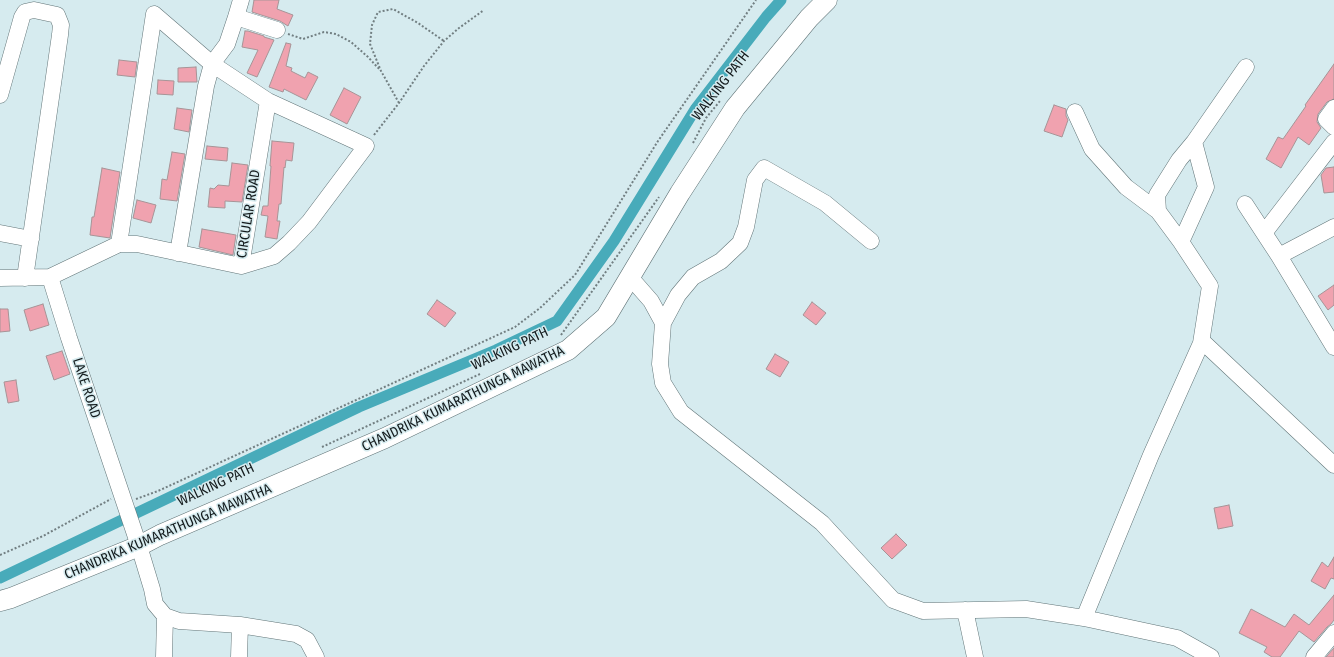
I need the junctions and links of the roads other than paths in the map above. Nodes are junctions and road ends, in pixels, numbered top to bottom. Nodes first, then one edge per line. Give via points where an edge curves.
1 (241, 0) edge
2 (827, 0) edge
3 (236, 17) junction
4 (277, 30) road end
5 (212, 64) junction
6 (1246, 67) dead end
7 (0, 95) edge
8 (268, 101) junction
9 (1334, 108) edge
10 (1075, 112) dead end
11 (1334, 127) edge
12 (1194, 142) junction
13 (1334, 142) edge
14 (1245, 204) dead end
15 (1158, 211) junction
16 (1334, 227) edge
17 (0, 233) edge
18 (1264, 233) junction
19 (31, 238) junction
20 (871, 241) dead end
21 (1181, 242) junction
22 (119, 244) junction
23 (178, 253) junction
24 (1279, 256) junction
25 (241, 266) junction
26 (50, 277) junction
27 (630, 277) junction
28 (0, 278) edge
29 (25, 278) junction
30 (663, 323) junction
31 (1201, 343) junction
32 (1334, 347) edge
33 (1334, 465) edge
34 (136, 540) junction
35 (0, 601) edge
36 (964, 610) junction
37 (165, 616) junction
38 (1084, 618) junction
39 (240, 625) junction
40 (1334, 633) edge
41 (164, 657) edge
42 (239, 657) edge
43 (316, 657) edge
44 (975, 657) edge
45 (1211, 657) edge
46 (1314, 657) edge

1 - 3 street
2 - 27 main road, CHANDRIKA KUMARATHUNGA MAWATHA via 809,18 736,108 680,192
3 - 4 street
3 - 5 street via 227,44
5 - 8 street
5 - 22 street via 154,14
5 - 23 street via 206,86
6 - 12 street
7 - 19 street via 25,12 34,10 57,15 61,25 60,35
8 - 25 street, CIRCULAR ROAD
8 - 25 street via 366,146 289,243 274,256
9 - 11 street via 1326,119
10 - 15 street via 1092,149 1126,187
12 - 15 street via 1178,160 1157,195
12 - 21 street via 1206,187
13 - 18 street
14 - 18 street
15 - 21 street
16 - 24 street
17 - 19 street
18 - 24 street
19 - 29 street
20 - 30 street via 825,203 764,168 755,180 746,227 740,243 721,261 693,276 678,295
21 - 31 street via 1210,286
22 - 23 street, CIRCULAR ROAD via 137,244
22 - 26 street, CIRCULAR ROAD
23 - 25 street, CIRCULAR ROAD
24 - 32 street
26 - 29 street
26 - 34 street, LAKE ROAD
27 - 30 street via 651,301
27 - 34 main road, CHANDRIKA KUMARATHUNGA MAWATHA via 606,317 568,350 385,438 160,535
28 - 29 street
30 - 36 street via 660,364 663,383 682,412 822,523 892,600 923,611
31 - 33 street via 1202,341
31 - 38 street via 1151,455
34 - 35 main road, CHANDRIKA KUMARATHUNGA MAWATHA
34 - 37 street, LAKE ROAD via 155,604
36 - 38 street via 1026,609
36 - 44 street
37 - 39 street via 180,621
37 - 41 street
38 - 45 street via 1177,638
39 - 42 street
39 - 43 street via 296,634 307,640
40 - 46 street

